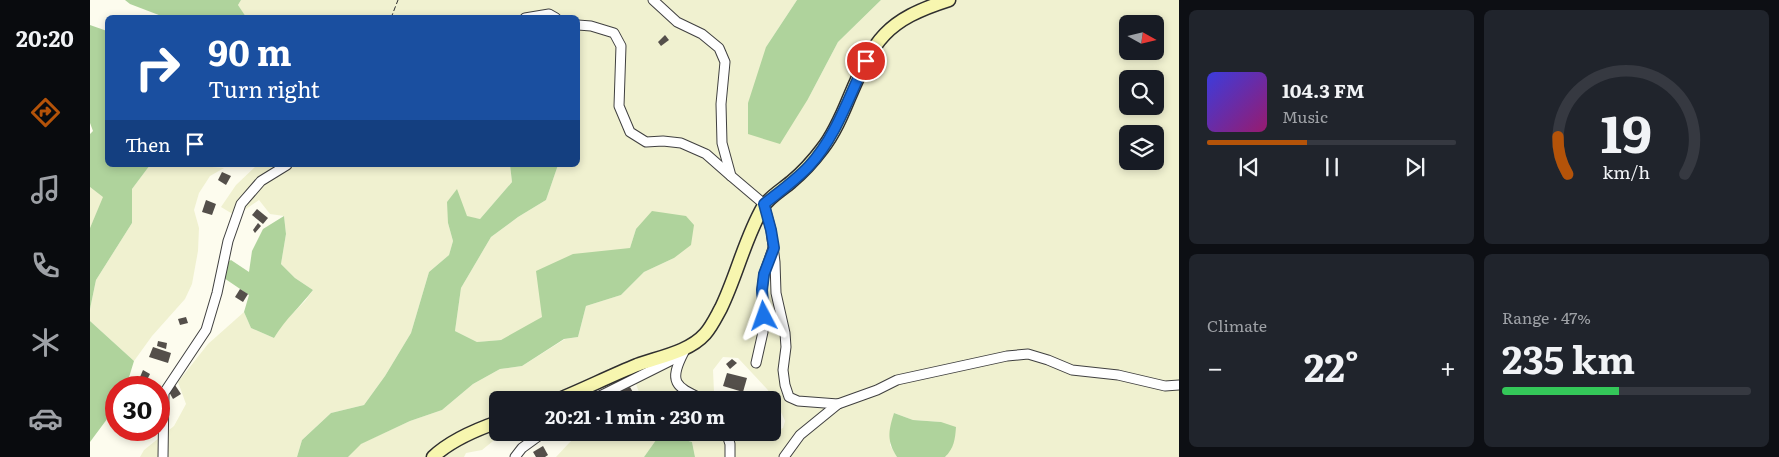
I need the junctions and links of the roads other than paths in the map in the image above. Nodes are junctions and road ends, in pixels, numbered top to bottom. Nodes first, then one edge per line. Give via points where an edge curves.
1 (653, 0) edge
2 (949, 0) edge
3 (580, 25) edge
4 (284, 167) edge
5 (731, 176) junction
6 (764, 204) junction
7 (774, 248) junction
8 (686, 350) junction
9 (756, 363) dead end
10 (1179, 386) edge
11 (577, 391) edge
12 (609, 391) edge
13 (688, 391) edge
14 (838, 404) junction
15 (489, 425) edge
16 (532, 441) edge
17 (729, 441) edge
18 (162, 457) edge
19 (433, 457) edge
20 (515, 457) edge
21 (730, 457) edge
22 (784, 457) edge

1 - 5 street via 677,22 702,34 719,48 725,62 722,143
2 - 6 street via 919,10 887,31 866,61 824,146 809,166
3 - 5 street via 614,33 621,46 619,106 630,132 646,142 681,143 706,154
4 - 18 street via 261,181 241,204 228,241 206,330 164,393
5 - 6 street
6 - 7 street
6 - 8 street via 713,323 706,334
7 - 9 street via 764,274 763,332
7 - 14 street via 776,293 786,347 783,370 788,396 798,401
8 - 11 street via 636,365
8 - 12 street
8 - 13 street via 675,380
10 - 14 street via 1165,386 1118,374 1072,370 1028,354 897,380
14 - 22 street via 800,435
15 - 19 street via 474,430
16 - 20 street
17 - 21 street

